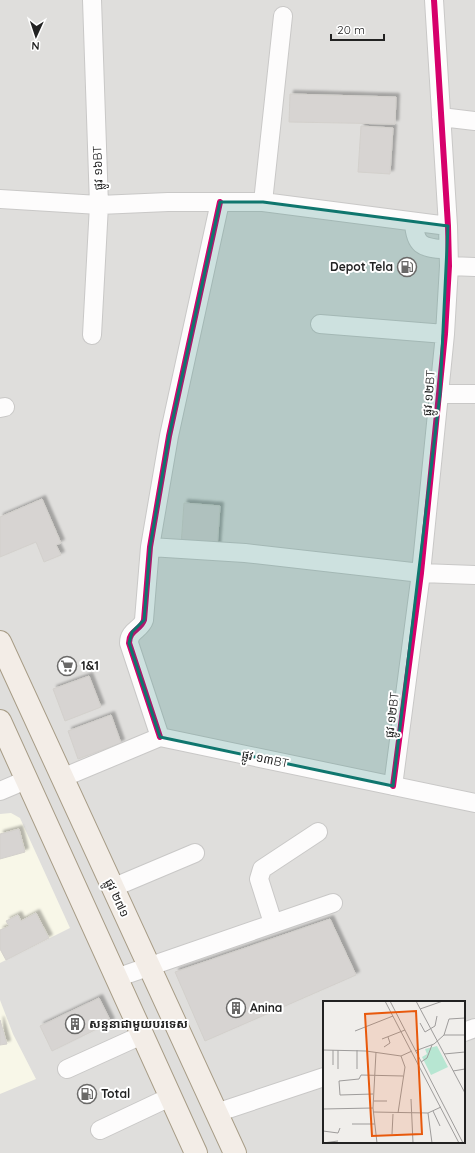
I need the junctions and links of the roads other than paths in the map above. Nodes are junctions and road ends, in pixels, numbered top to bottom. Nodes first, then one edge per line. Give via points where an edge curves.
1 (92, 0) edge
2 (434, 0) edge
3 (283, 16) dead end
4 (441, 117) junction
5 (475, 121) edge
6 (0, 199) edge
7 (220, 202) junction
8 (263, 202) junction
9 (99, 205) junction
10 (414, 222) junction
11 (448, 226) junction
12 (448, 258) junction
13 (475, 267) edge
14 (320, 324) dead end
15 (445, 334) junction
16 (92, 336) dead end
17 (440, 394) junction
18 (475, 394) edge
19 (150, 547) junction
20 (421, 573) junction
21 (475, 575) edge
22 (0, 642) edge
23 (0, 721) edge
24 (160, 737) junction
25 (62, 778) junction
26 (26, 780) junction
27 (393, 786) junction
28 (0, 791) edge
29 (475, 803) edge
30 (318, 832) dead end
31 (195, 853) dead end
32 (112, 888) junction
33 (333, 903) dead end
34 (273, 923) junction
35 (149, 967) junction
36 (116, 978) junction
37 (475, 1028) edge
38 (465, 1032) edge
39 (142, 1035) junction
40 (66, 1069) dead end
41 (323, 1077) edge
42 (170, 1097) junction
43 (216, 1113) junction
44 (100, 1130) dead end
45 (196, 1153) edge
46 (235, 1153) edge

1 - 9 street, ផ្លូវ ១៦BT
2 - 4 street, ផ្លូវ ១២BT
3 - 8 street
4 - 5 street
4 - 11 street, ផ្លូវ ១២BT
6 - 9 street
7 - 8 street
7 - 9 street
7 - 19 street via 169,436
8 - 10 street
9 - 16 street, ផ្លូវ ១៦BT
10 - 11 street
10 - 12 street via 418,242
11 - 12 street, ផ្លូវ ១២BT
12 - 13 street
12 - 15 street, ផ្លូវ ១២BT
14 - 15 street
15 - 17 street, ផ្លូវ ១២BT
17 - 18 street
17 - 20 street, ផ្លូវ ១២BT
19 - 20 street via 245,553
19 - 24 street via 144,620 140,627 132,632 129,643
20 - 21 street
20 - 27 street, ផ្លូវ ១២BT
22 - 25 main road, ផ្លូវ ២៧១
23 - 26 main road
24 - 25 street
24 - 27 street, ផ្លូវ ១៣BT
25 - 32 main road, ផ្លូវ ២៧១
26 - 28 street
26 - 36 main road
27 - 29 street, ផ្លូវ ១៣BT
30 - 34 street via 262,869 259,879
31 - 32 street
32 - 35 main road, ផ្លូវ ២៧១
33 - 34 street
34 - 35 street
35 - 36 street
35 - 43 main road, ផ្លូវ ២៧១
36 - 39 main road
37 - 38 street
39 - 40 street
39 - 42 main road
41 - 43 street
42 - 44 street
42 - 45 main road
43 - 46 main road, ផ្លូវ ២៧១

